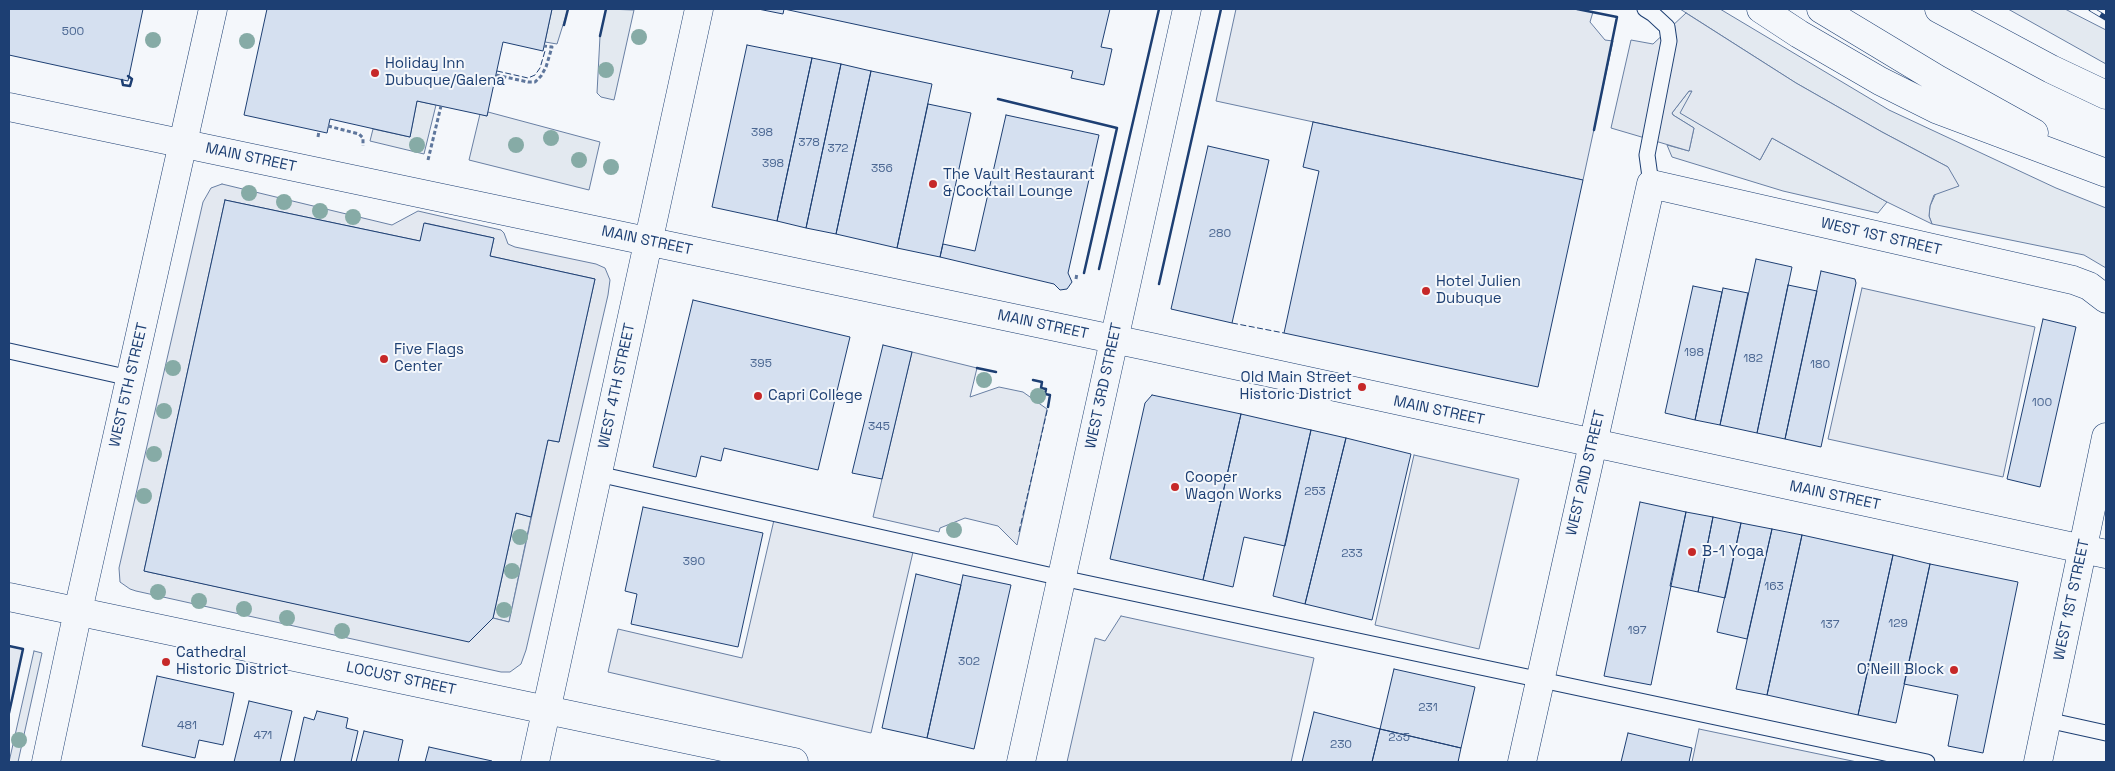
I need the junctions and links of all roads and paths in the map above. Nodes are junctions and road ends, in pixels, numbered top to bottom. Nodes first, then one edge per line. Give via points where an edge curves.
1 (213, 9) edge
2 (699, 9) edge
3 (1187, 9) edge
4 (1645, 9) edge
5 (1761, 9) edge
6 (1821, 9) edge
7 (1939, 9) edge
8 (1972, 9) edge
9 (544, 46) dead end
10 (496, 75) dead end
11 (2106, 91) edge
12 (2106, 95) edge
13 (441, 106) dead end
14 (9, 107) edge
15 (328, 126) dead end
16 (319, 132) dead end
17 (318, 137) dead end
18 (183, 144) junction
19 (363, 146) dead end
20 (428, 160) dead end
21 (2106, 173) edge
22 (1651, 184) junction
23 (648, 242) junction
24 (1077, 273) dead end
25 (1076, 279) dead end
26 (2106, 299) edge
27 (1114, 340) junction
28 (9, 351) edge
29 (130, 378) junction
30 (2106, 437) edge
31 (1593, 444) junction
32 (598, 474) junction
33 (2094, 552) edge
34 (1062, 578) junction
35 (9, 597) edge
36 (78, 611) junction
37 (1540, 680) junction
38 (546, 709) junction
39 (2047, 720) junction
40 (2106, 733) edge
41 (46, 762) edge
42 (535, 762) edge
43 (794, 762) edge
44 (1021, 762) edge
45 (1522, 762) edge
46 (1927, 762) edge
47 (2038, 762) edge

1 - 18 main road, WEST 5TH STREET
2 - 23 main road, WEST 4TH STREET
3 - 27 main road, WEST 3RD STREET
4 - 22 lane via 1666,26 1669,41 1647,155
5 - 21 main road via 1880,82 1938,110
6 - 21 main road
7 - 12 main road
8 - 11 main road
9 - 10 path via 552,47 546,67 535,82
13 - 20 path
14 - 18 main road, MAIN STREET
15 - 19 path via 359,134 363,138
16 - 17 path
18 - 23 main road, MAIN STREET
18 - 29 main road, WEST 5TH STREET
22 - 26 main road, WEST 1ST STREET via 2073,280
22 - 31 main road, WEST 2ND STREET
23 - 27 main road, MAIN STREET
23 - 32 main road, WEST 4TH STREET
24 - 25 path
27 - 31 main road, MAIN STREET
27 - 34 main road, WEST 3RD STREET
28 - 29 lane
29 - 36 main road, WEST 5TH STREET
30 - 33 main road, WEST 1ST STREET
31 - 33 main road, MAIN STREET
31 - 37 main road, WEST 2ND STREET
32 - 34 lane
32 - 38 main road, WEST 4TH STREET
33 - 39 main road, WEST 1ST STREET
34 - 37 lane
34 - 44 main road, WEST 3RD STREET
35 - 36 main road, LOCUST STREET
36 - 38 main road, LOCUST STREET
36 - 41 main road, WEST 5TH STREET
37 - 45 main road, WEST 2ND STREET
37 - 46 lane
38 - 42 main road, WEST 4TH STREET
38 - 43 main road, LOCUST STREET
39 - 40 lane
39 - 47 main road, WEST 1ST STREET

